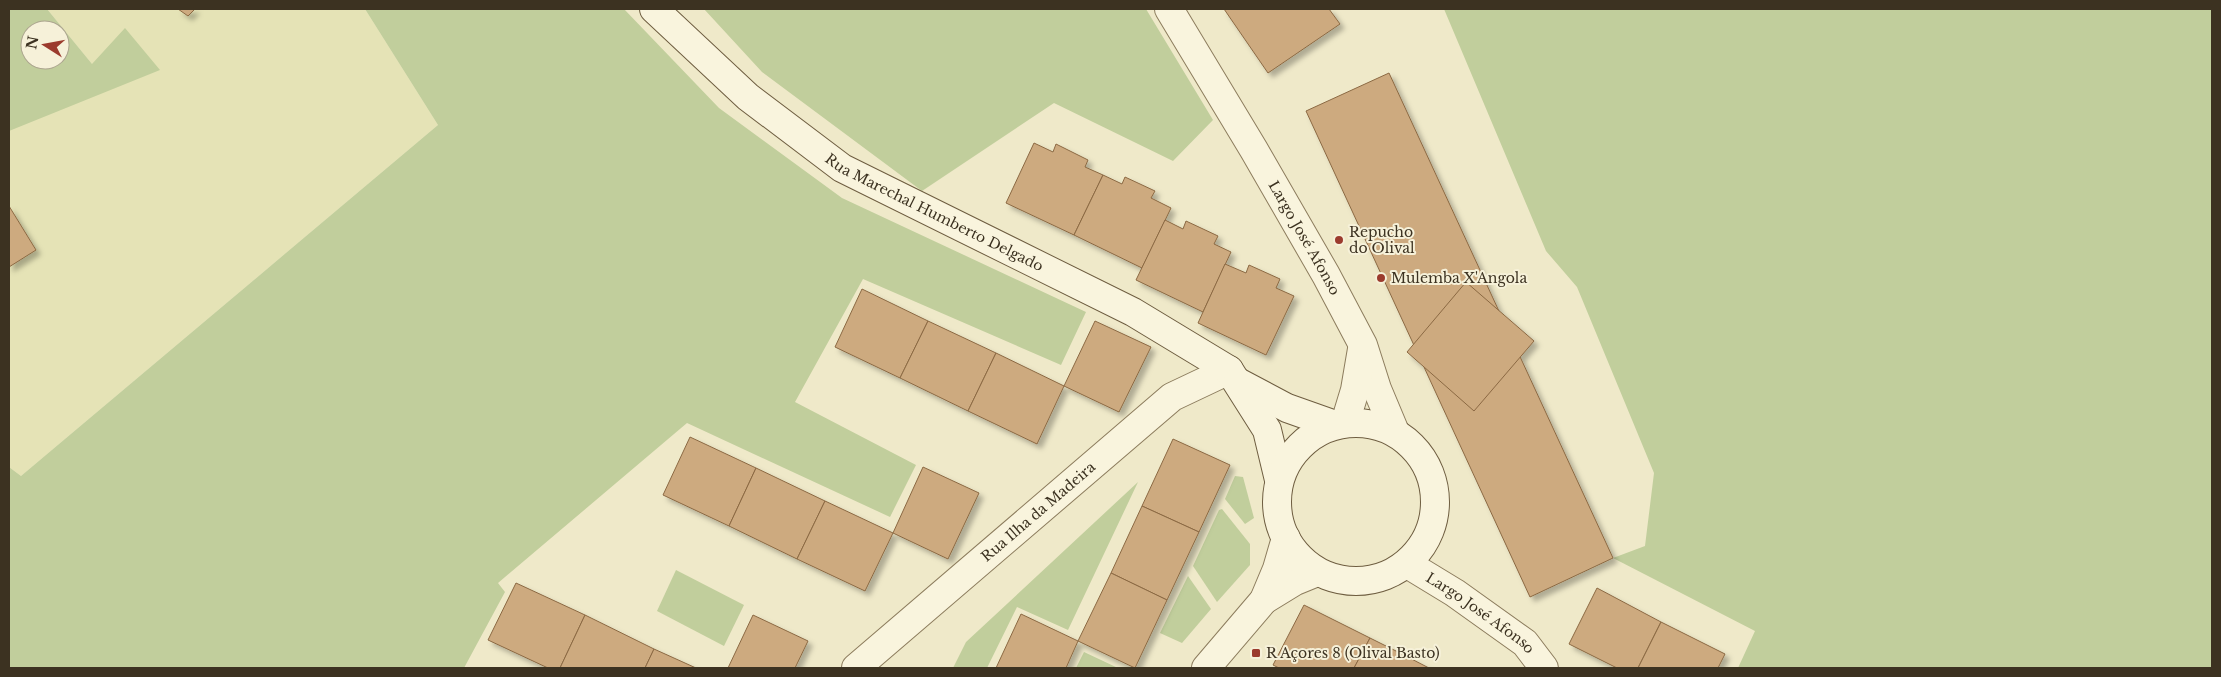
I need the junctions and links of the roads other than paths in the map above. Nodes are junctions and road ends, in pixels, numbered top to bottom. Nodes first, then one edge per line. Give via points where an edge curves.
1 (654, 9) edge
2 (1170, 9) edge
3 (1363, 345) junction
4 (1233, 376) junction
5 (1340, 424) junction
6 (1395, 432) junction
7 (1279, 480) junction
8 (1286, 538) junction
9 (1409, 565) junction
10 (1318, 572) junction
11 (1264, 600) junction
12 (856, 668) edge
13 (1206, 668) edge
14 (1544, 668) edge

1 - 4 street, Rua Marechal Humberto Delgado via 748,97 842,168 1133,312
2 - 3 street, Largo José Afonso via 1245,133
3 - 5 street via 1355,390
3 - 6 street, Largo José Afonso
4 - 5 street, Rua Marechal Humberto Delgado via 1287,408
4 - 7 street, Rua Marechal Humberto Delgado via 1267,430
4 - 12 street, Rua Ilha da Madeira via 1172,397
5 - 6 street via 1370,423
5 - 7 street via 1310,437 1296,450
6 - 9 street via 1415,448 1429,470 1435,495 1433,521 1423,545
7 - 8 street via 1278,516
8 - 10 street via 1299,558
8 - 11 street
9 - 10 street via 1385,576 1362,581 1340,580
9 - 14 street, Largo José Afonso via 1525,643
10 - 11 street via 1295,581
11 - 13 street

